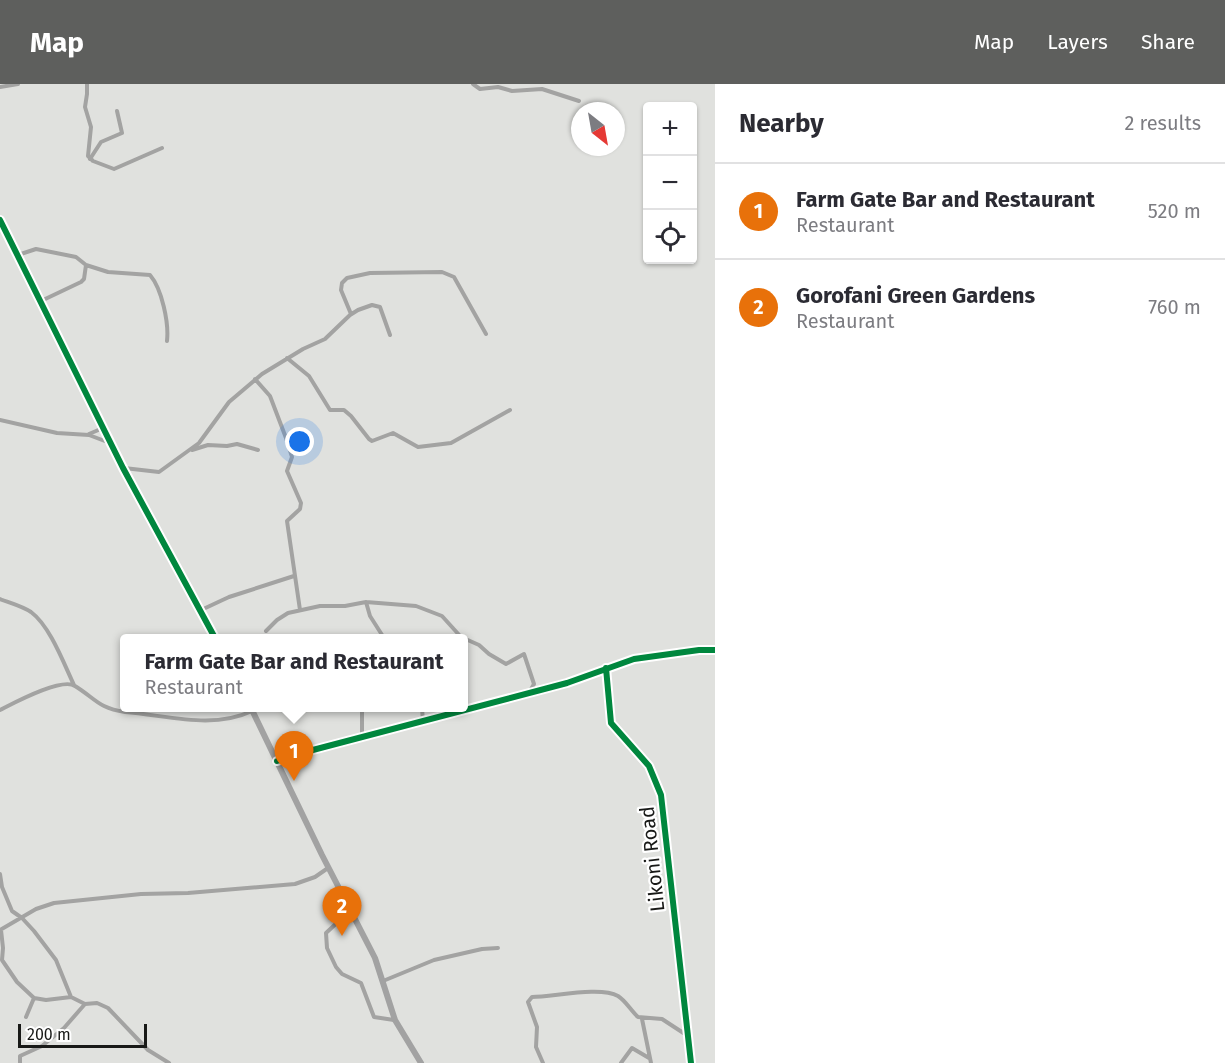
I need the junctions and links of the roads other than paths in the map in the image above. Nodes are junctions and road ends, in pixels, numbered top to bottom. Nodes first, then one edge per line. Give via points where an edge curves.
1 (18, 84) edge
2 (87, 84) edge
3 (473, 84) edge
4 (0, 87) edge
5 (579, 101) dead end
6 (117, 111) dead end
7 (162, 147) dead end
8 (90, 159) junction
9 (0, 220) edge
10 (17, 255) junction
11 (86, 265) junction
12 (41, 302) junction
13 (351, 314) junction
14 (486, 334) dead end
15 (390, 335) dead end
16 (167, 341) dead end
17 (287, 358) junction
18 (255, 379) junction
19 (510, 410) dead end
20 (0, 421) edge
21 (102, 428) junction
22 (89, 435) junction
23 (111, 443) junction
24 (258, 450) dead end
25 (190, 451) junction
26 (123, 468) junction
27 (294, 576) junction
28 (0, 599) edge
29 (366, 602) junction
30 (300, 610) junction
31 (200, 611) junction
32 (266, 631) dead end
33 (212, 634) edge
34 (381, 634) edge
35 (458, 634) edge
36 (468, 640) edge
37 (715, 650) edge
38 (606, 668) junction
39 (74, 685) junction
40 (530, 691) junction
41 (468, 709) edge
42 (0, 710) edge
43 (120, 711) edge
44 (125, 712) edge
45 (247, 712) edge
46 (253, 712) edge
47 (362, 712) edge
48 (422, 712) edge
49 (458, 712) edge
50 (423, 722) junction
51 (357, 739) junction
52 (277, 761) junction
53 (329, 868) junction
54 (0, 874) edge
55 (349, 905) junction
56 (12, 911) junction
57 (22, 918) junction
58 (10, 924) junction
59 (1, 930) edge
60 (498, 948) dead end
61 (383, 981) junction
62 (71, 997) junction
63 (34, 998) junction
64 (85, 1004) junction
65 (26, 1017) dead end
66 (642, 1019) junction
67 (395, 1020) junction
68 (688, 1036) junction
69 (650, 1061) edge
70 (20, 1063) edge
71 (168, 1063) edge
72 (421, 1063) edge
73 (543, 1063) edge
74 (621, 1063) edge
75 (691, 1063) edge

1 - 4 street
2 - 8 street
3 - 5 street via 480,89 546,90
6 - 8 street via 122,133 101,142
7 - 8 street via 114,169
9 - 10 street
10 - 11 street via 36,249 76,257
10 - 12 street
11 - 12 street via 81,282
11 - 16 street via 152,277 166,312
12 - 21 street
13 - 14 street via 341,290 347,278 369,273 442,272 454,278
13 - 15 street via 376,305 384,313
13 - 17 street via 328,337
17 - 18 street
17 - 19 street via 309,376 330,410 344,410 372,441 393,433 418,447 451,443
18 - 25 street via 219,413
18 - 27 street via 270,396 292,457 287,471 301,503 300,509 286,521
20 - 22 street via 57,434
21 - 22 street
21 - 23 street
22 - 23 street
23 - 26 street
24 - 25 street via 237,444 208,445
25 - 26 street via 159,472
26 - 31 street
27 - 30 street
27 - 31 street via 229,597
28 - 39 street via 37,618 54,642
29 - 30 street
29 - 34 street
29 - 35 street via 416,606 438,614
30 - 32 street
31 - 33 street
36 - 40 street via 506,664 524,654 534,684
37 - 38 street via 634,659
38 - 40 street
38 - 68 street, Likoni Road via 611,723 649,766 661,795
39 - 42 street via 57,685
39 - 43 street via 97,704
40 - 41 street
44 - 45 street via 200,720 230,718
46 - 52 street
47 - 51 street via 362,735
48 - 50 street
49 - 50 street
50 - 51 street
51 - 52 street
52 - 53 street
53 - 55 street
53 - 57 street via 296,884 54,903
54 - 56 street
55 - 61 street
55 - 67 street via 326,933 329,953 339,972 361,983 374,1017
56 - 57 street
56 - 58 street
57 - 58 street
57 - 62 street via 56,960
58 - 59 street
59 - 63 street via 2,960
60 - 61 street via 435,960
61 - 67 street
62 - 63 street
62 - 64 street
63 - 65 street
64 - 70 street via 42,1046 20,1056
64 - 71 street via 98,1003 108,1008 148,1050
66 - 68 street via 662,1019
66 - 69 street
66 - 73 street via 610,994 569,993 529,998 537,1027 536,1047
67 - 72 street
68 - 75 street, Likoni Road
69 - 74 street via 633,1048

